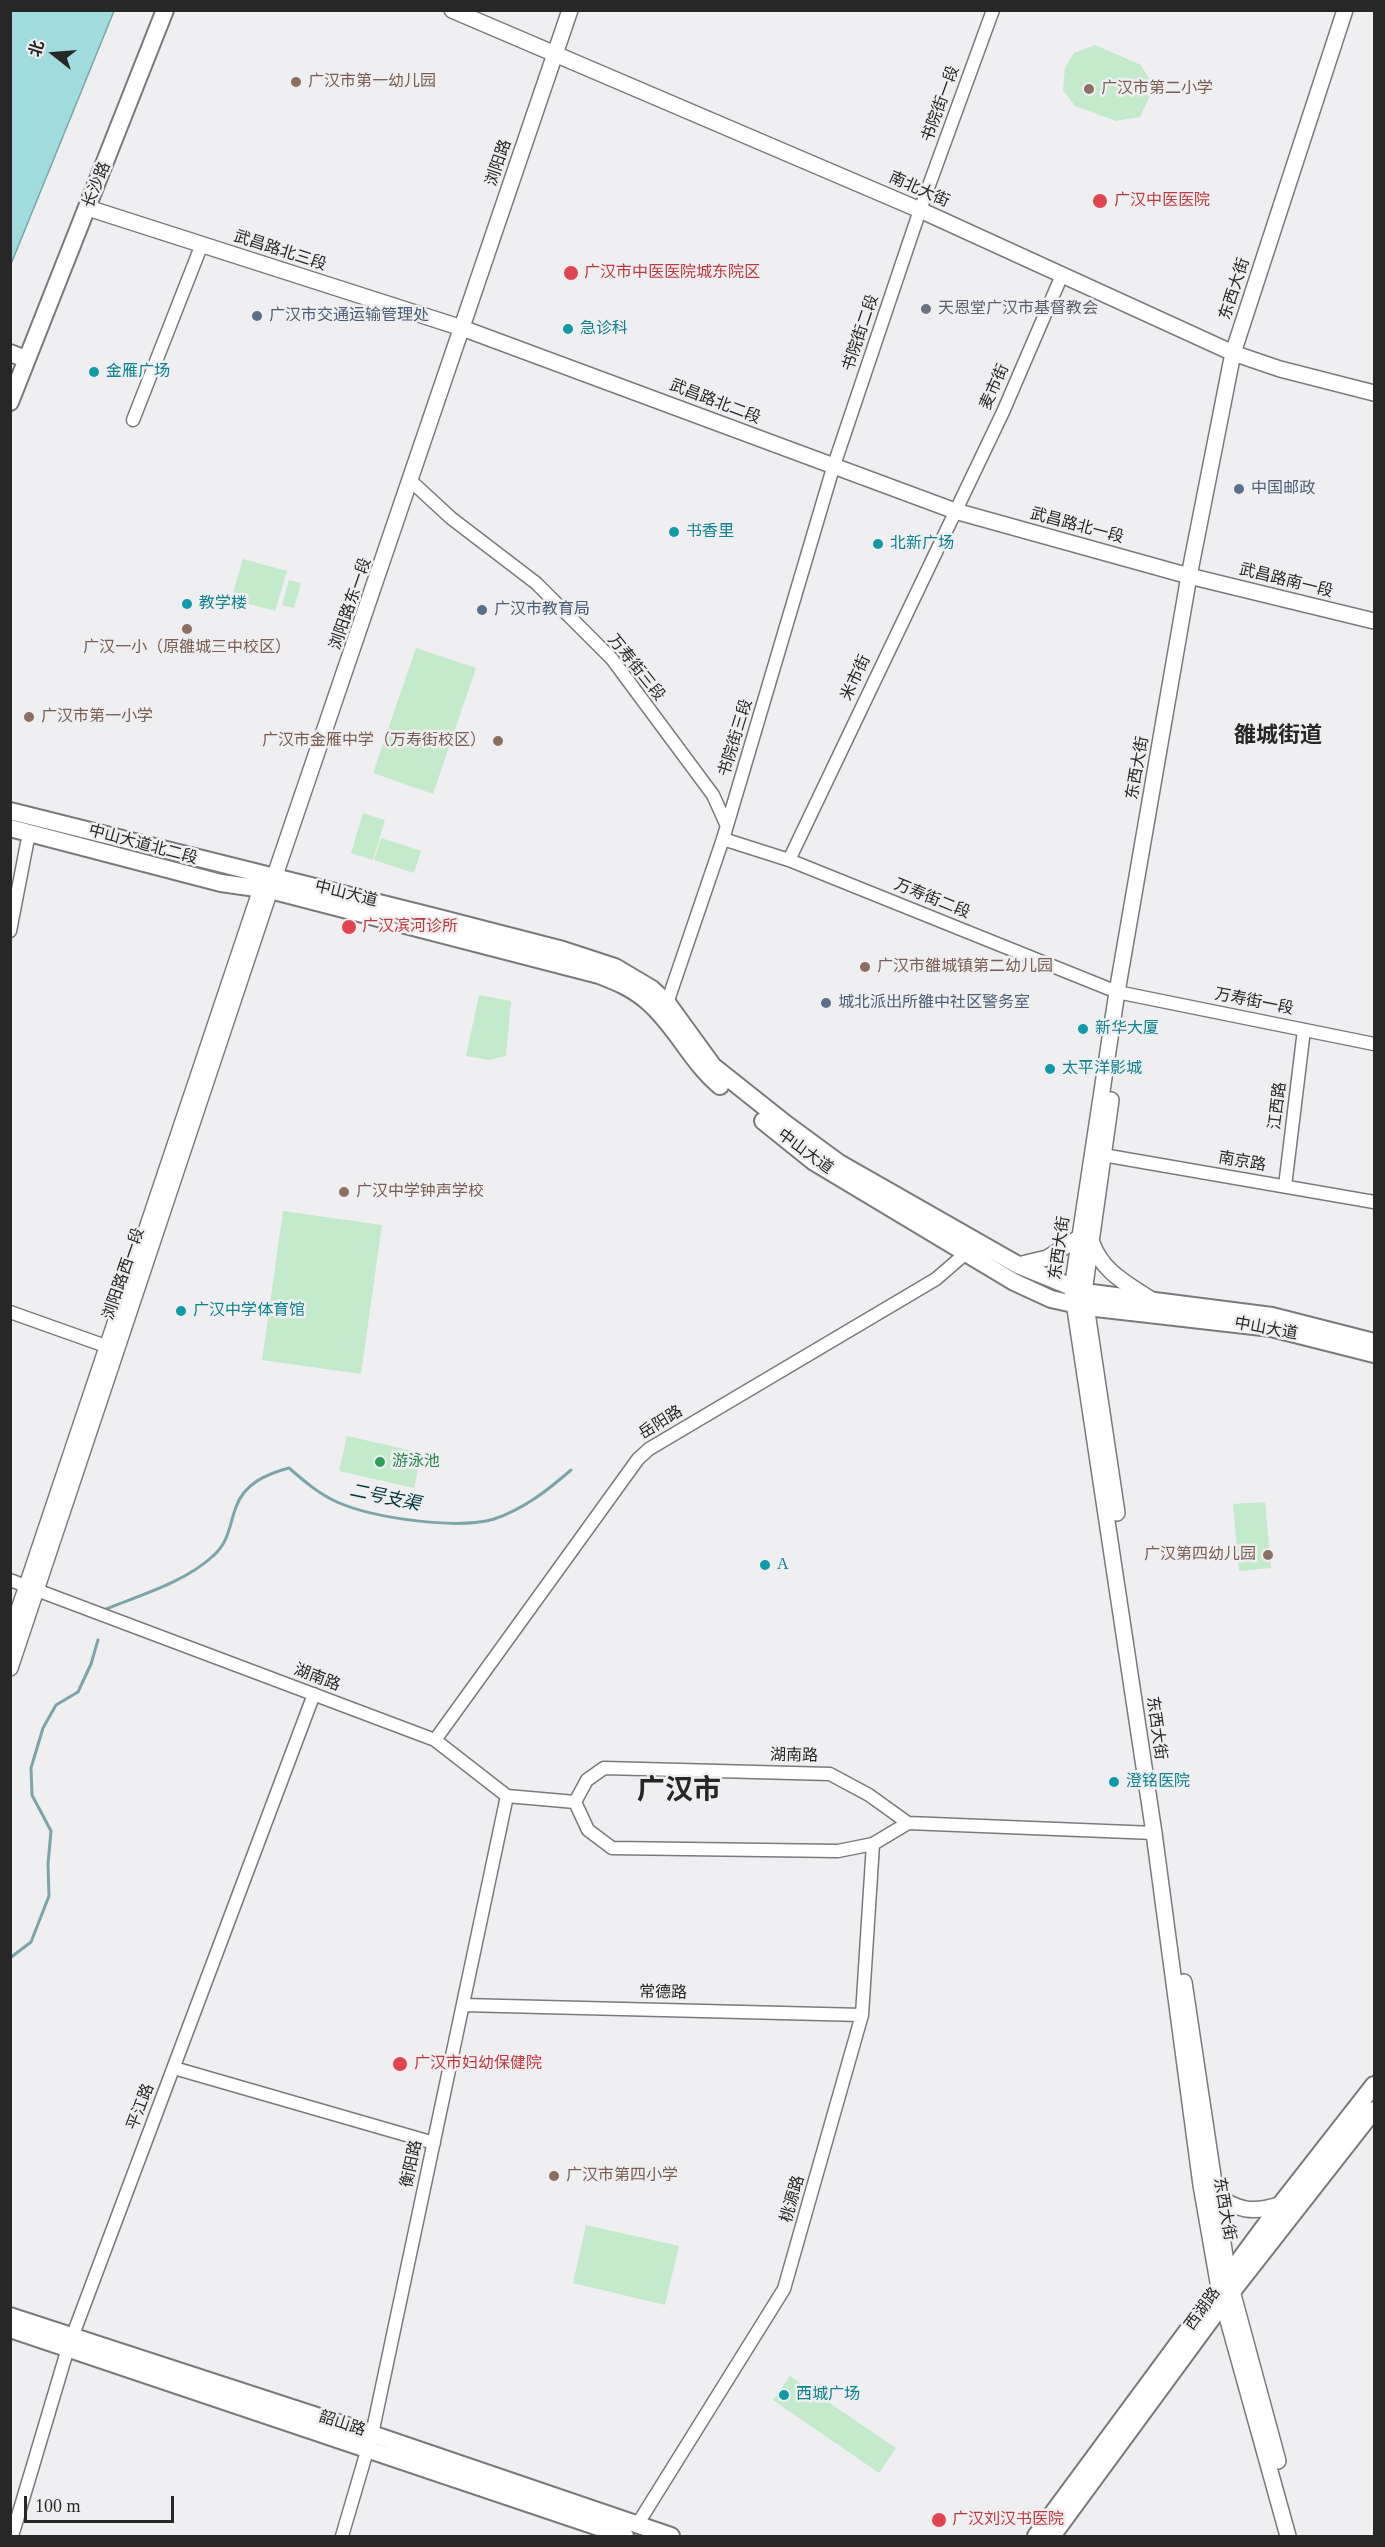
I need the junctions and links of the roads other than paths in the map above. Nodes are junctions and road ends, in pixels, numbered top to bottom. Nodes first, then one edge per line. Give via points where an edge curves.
1 (165, 10) edge
2 (452, 10) edge
3 (570, 10) edge
4 (993, 10) edge
5 (1345, 10) edge
6 (1354, 10) edge
7 (555, 54) junction
8 (88, 208) junction
9 (920, 210) junction
10 (202, 244) junction
11 (1062, 275) junction
12 (462, 328) junction
13 (1237, 355) junction
14 (18, 356) edge
15 (12, 391) edge
16 (1374, 393) edge
17 (133, 420) dead end
18 (833, 468) junction
19 (412, 482) junction
20 (956, 511) junction
21 (1194, 577) junction
22 (1374, 621) edge
23 (10, 811) edge
24 (727, 826) junction
25 (10, 828) edge
26 (29, 833) junction
27 (723, 839) junction
28 (789, 860) junction
29 (269, 885) junction
30 (10, 931) edge
31 (1122, 992) junction
32 (665, 1010) junction
33 (1304, 1029) junction
34 (1374, 1044) edge
35 (1103, 1155) junction
36 (1285, 1186) junction
37 (1374, 1202) edge
38 (1085, 1239) junction
39 (966, 1253) junction
40 (1017, 1264) junction
41 (1080, 1298) junction
42 (1153, 1301) junction
43 (10, 1312) edge
44 (1374, 1342) edge
45 (112, 1349) junction
46 (1374, 1354) edge
47 (10, 1581) edge
48 (32, 1589) junction
49 (10, 1636) edge
50 (10, 1668) edge
51 (314, 1694) junction
52 (435, 1740) junction
53 (507, 1796) junction
54 (575, 1802) junction
55 (908, 1823) junction
56 (1154, 1833) junction
57 (873, 1844) junction
58 (463, 2005) junction
59 (862, 2015) junction
60 (174, 2068) junction
61 (1374, 2085) edge
62 (1374, 2110) edge
63 (434, 2144) junction
64 (1214, 2192) junction
65 (1281, 2204) junction
66 (1225, 2290) junction
67 (10, 2316) edge
68 (10, 2329) edge
69 (70, 2342) junction
70 (370, 2442) junction
71 (631, 2531) edge
72 (12, 2536) edge
73 (342, 2536) edge
74 (671, 2536) edge
75 (1035, 2536) edge
76 (1052, 2536) edge
77 (1288, 2536) edge
78 (1299, 2536) edge

1 - 8 main road, 长沙路
2 - 7 street, 南北大街
3 - 7 street, 浏阳路
4 - 9 street, 书院街一段
5 - 13 street, 东西大街
6 - 13 street, 东西大街
7 - 9 street, 南北大街
7 - 12 street, 浏阳路
8 - 10 street, 武昌路北三段
8 - 14 main road, 长沙路
9 - 11 street, 南北大街
9 - 18 street, 书院街二段
10 - 12 street, 武昌路北三段
10 - 17 street
11 - 13 street, 南北大街
11 - 20 street, 麦市街
12 - 18 street, 武昌路北二段
12 - 19 street, 浏阳路东一段
13 - 16 street, 南北大街
13 - 21 street, 东西大街
14 - 15 main road, 长沙路
18 - 20 street, 武昌路北二段
18 - 24 street, 书院街三段
19 - 24 street, 万寿街三段 via 536,583 612,659 713,795
19 - 29 street, 浏阳路东一段
20 - 21 street, 武昌路北一段
20 - 28 street, 米市街 via 910,600
21 - 22 street, 武昌路南一段
21 - 31 street, 东西大街
23 - 29 main road, 中山大道北二段 via 224,866
24 - 27 street, 书院街三段
25 - 26 main road, 中山大道北二段
26 - 29 main road, 中山大道北二段 via 220,882
26 - 30 street
27 - 28 street, 万寿街二段
27 - 32 street, 书院街三段
28 - 31 street, 万寿街二段
29 - 32 main road, 中山大道 via 599,975
29 - 45 street, 浏阳路西一段
31 - 33 street, 万寿街一段
31 - 35 street, 东西大街
31 - 38 street, 东西大街
32 - 39 main road, 中山大道 via 703,1072 814,1162
32 - 40 main road, 中山大道 via 713,1066 839,1163
33 - 34 street, 万寿街一段
33 - 36 street, 江西路
35 - 36 street, 南京路
35 - 38 street, 东西大街
36 - 37 street, 南京路
38 - 40 street via 1047,1258
38 - 41 street, 东西大街
38 - 42 street via 1108,1271
39 - 41 main road, 中山大道 via 1051,1299
39 - 52 street, 岳阳路 via 936,1279 638,1459
40 - 41 main road, 中山大道
41 - 42 main road, 中山大道
41 - 46 main road, 中山大道 via 1271,1328
41 - 56 street, 东西大街
41 - 64 street, 东西大街
42 - 44 main road, 中山大道 via 1272,1316
43 - 45 street
45 - 48 street, 浏阳路西一段
47 - 48 street, 湖南路
48 - 49 street
48 - 50 street, 浏阳路西一段
48 - 51 street, 湖南路
51 - 52 street, 湖南路
51 - 60 street, 平江路
52 - 53 street, 湖南路
53 - 54 street
53 - 58 street, 衡阳路
54 - 55 street, 湖南路 via 587,1779 604,1768 830,1774
54 - 57 street via 588,1830 612,1848 838,1851
55 - 56 street
55 - 57 street
56 - 66 street, 东西大街 via 1201,2185
57 - 59 street, 桃源路
58 - 59 street, 常德路
58 - 63 street, 衡阳路
59 - 71 street, 桃源路 via 784,2289
60 - 63 street
60 - 69 street, 平江路
61 - 65 main road, 西湖路
62 - 66 main road, 西湖路
63 - 70 street, 衡阳路
64 - 65 street via 1238,2209 1252,2211
64 - 66 street, 东西大街
65 - 66 main road, 西湖路
66 - 75 main road, 西湖路
66 - 76 main road, 西湖路
66 - 77 street, 东西大街
66 - 78 street, 东西大街
67 - 69 main road, 韶山路
68 - 69 main road, 韶山路
69 - 70 main road, 韶山路
69 - 72 street, 平江路
70 - 71 main road, 韶山路
70 - 73 street, 衡阳路
71 - 74 main road, 韶山路

